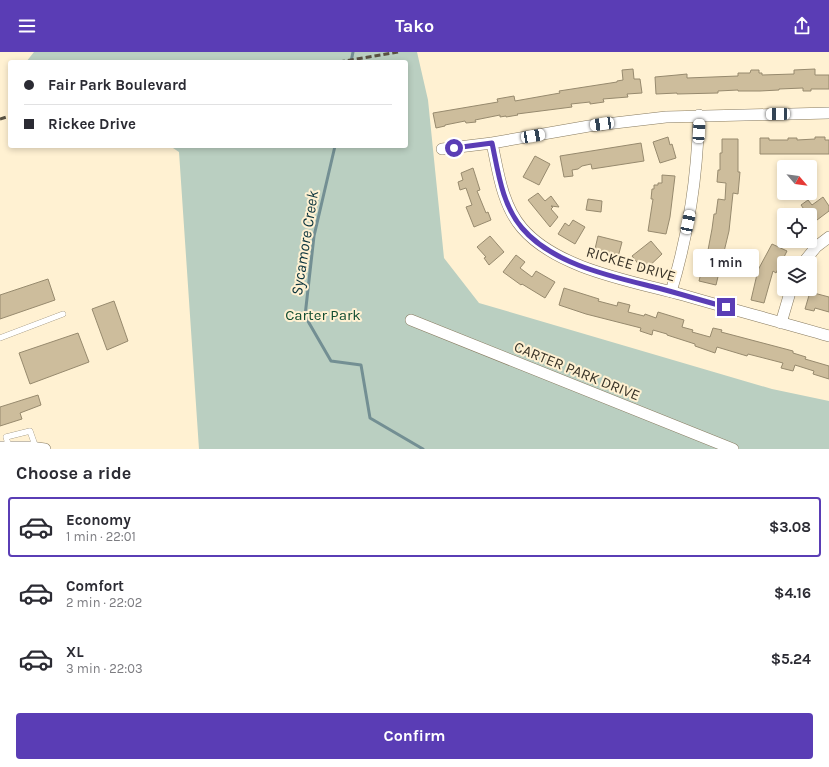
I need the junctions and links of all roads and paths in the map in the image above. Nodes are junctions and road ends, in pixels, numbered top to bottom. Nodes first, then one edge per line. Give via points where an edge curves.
1 (829, 113) edge
2 (700, 115) junction
3 (492, 143) junction
4 (442, 150) dead end
5 (829, 237) edge
6 (809, 256) edge
7 (670, 292) junction
8 (789, 296) edge
9 (64, 314) dead end
10 (411, 320) dead end
11 (781, 322) junction
12 (829, 336) edge
13 (0, 338) edge
14 (3, 447) edge
15 (41, 448) edge
16 (733, 449) edge

1 - 2 street
2 - 3 street via 620,122
2 - 7 street via 691,208 680,262
3 - 4 street
3 - 7 street, RICKEE DRIVE via 500,181 512,214 521,228 534,240 553,253 581,266
5 - 6 street
7 - 11 street, RICKEE DRIVE
8 - 11 street
9 - 13 lane
10 - 16 street, CARTER PARK DRIVE
11 - 12 street, RICKEE DRIVE
14 - 15 street
14 - 15 lane via 6,436 30,430

